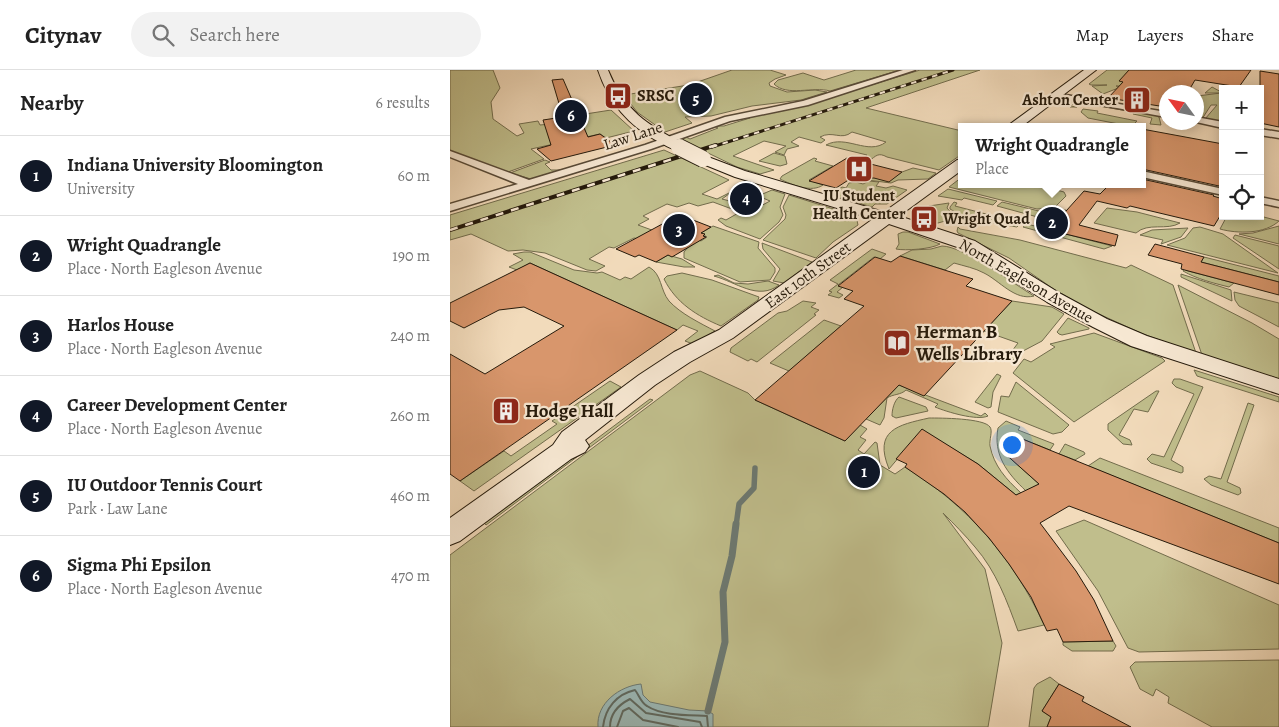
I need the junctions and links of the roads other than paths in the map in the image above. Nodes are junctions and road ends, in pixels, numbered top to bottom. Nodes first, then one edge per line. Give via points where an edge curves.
1 (603, 70) edge
2 (911, 70) edge
3 (1090, 70) edge
4 (1057, 95) junction
5 (1159, 114) edge
6 (1204, 121) edge
7 (1018, 123) edge
8 (1219, 124) edge
9 (1264, 133) edge
10 (1279, 135) edge
11 (673, 144) junction
12 (450, 154) edge
13 (958, 166) edge
14 (1146, 175) edge
15 (529, 184) junction
16 (1219, 191) edge
17 (1264, 201) edge
18 (1279, 204) edge
19 (450, 208) edge
20 (887, 218) junction
21 (1279, 388) edge
22 (450, 533) edge

1 - 11 street, North Eagleson Avenue via 612,94 628,115
2 - 11 street, Law Lane via 804,103 745,114
3 - 4 street
4 - 5 street
4 - 7 street
6 - 8 street
9 - 10 street
11 - 15 street, Law Lane
11 - 20 street, North Eagleson Avenue, bridge via 740,174
12 - 15 street
13 - 20 street, East 10th Street
14 - 16 street
15 - 19 street, Law Lane
17 - 18 street
20 - 21 street, North Eagleson Avenue via 969,245 1054,298 1139,341
20 - 22 street, East 10th Street via 726,334 716,346 584,443 562,452

